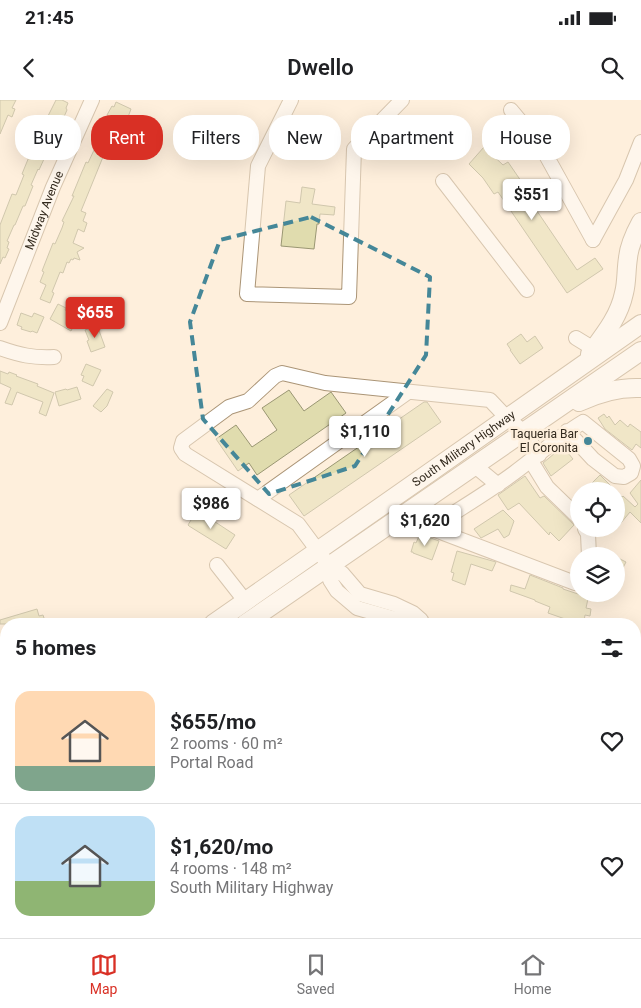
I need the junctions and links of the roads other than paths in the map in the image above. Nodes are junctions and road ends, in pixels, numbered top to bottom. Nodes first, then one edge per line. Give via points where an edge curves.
1 (92, 100) edge
2 (291, 100) edge
3 (402, 100) edge
4 (511, 110) dead end
5 (641, 142) edge
6 (443, 181) dead end
7 (641, 222) edge
8 (527, 290) dead end
9 (0, 323) edge
10 (641, 324) edge
11 (576, 338) dead end
12 (0, 348) edge
13 (594, 349) junction
14 (641, 351) edge
15 (54, 357) dead end
16 (578, 368) junction
17 (641, 388) edge
18 (408, 392) junction
19 (507, 418) junction
20 (524, 432) junction
21 (567, 432) junction
22 (535, 458) junction
23 (475, 466) junction
24 (498, 485) junction
25 (258, 499) junction
26 (570, 509) edge
27 (398, 518) junction
28 (430, 528) junction
29 (318, 551) junction
30 (217, 565) dead end
31 (330, 570) junction
32 (570, 581) edge
33 (246, 602) junction
34 (222, 618) edge
35 (254, 618) edge
36 (392, 618) edge
37 (419, 618) edge

1 - 9 street, Midway Avenue via 53,187
2 - 3 street via 258,166 247,294 349,297 354,149
4 - 5 street via 541,146 593,240 626,180
6 - 8 street
7 - 13 main road via 632,240 619,310
10 - 16 main road, South Military Highway
11 - 13 street
12 - 15 street via 21,356
13 - 16 main road
14 - 20 main road, South Military Highway
16 - 19 main road, South Military Highway
17 - 20 main road via 614,390 591,397
18 - 19 street via 490,400
18 - 25 street
18 - 25 street via 325,383 282,373 248,401 229,407 183,441 181,448 186,454
19 - 20 street
19 - 29 main road, South Military Highway
20 - 22 street
20 - 23 main road, South Military Highway
21 - 21 street via 583,422 629,459 633,466 631,473 624,477 615,476
21 - 22 street
22 - 24 street
22 - 26 street via 547,487
23 - 24 street
23 - 27 main road, South Military Highway
24 - 28 street
25 - 29 street via 298,524
27 - 28 street
27 - 31 main road, South Military Highway
28 - 32 street
29 - 31 street
29 - 33 main road, South Military Highway
30 - 33 street
31 - 35 main road, South Military Highway
31 - 36 street via 330,580 337,591 357,608
31 - 37 street via 342,573 360,594 394,604
33 - 34 main road, South Military Highway

